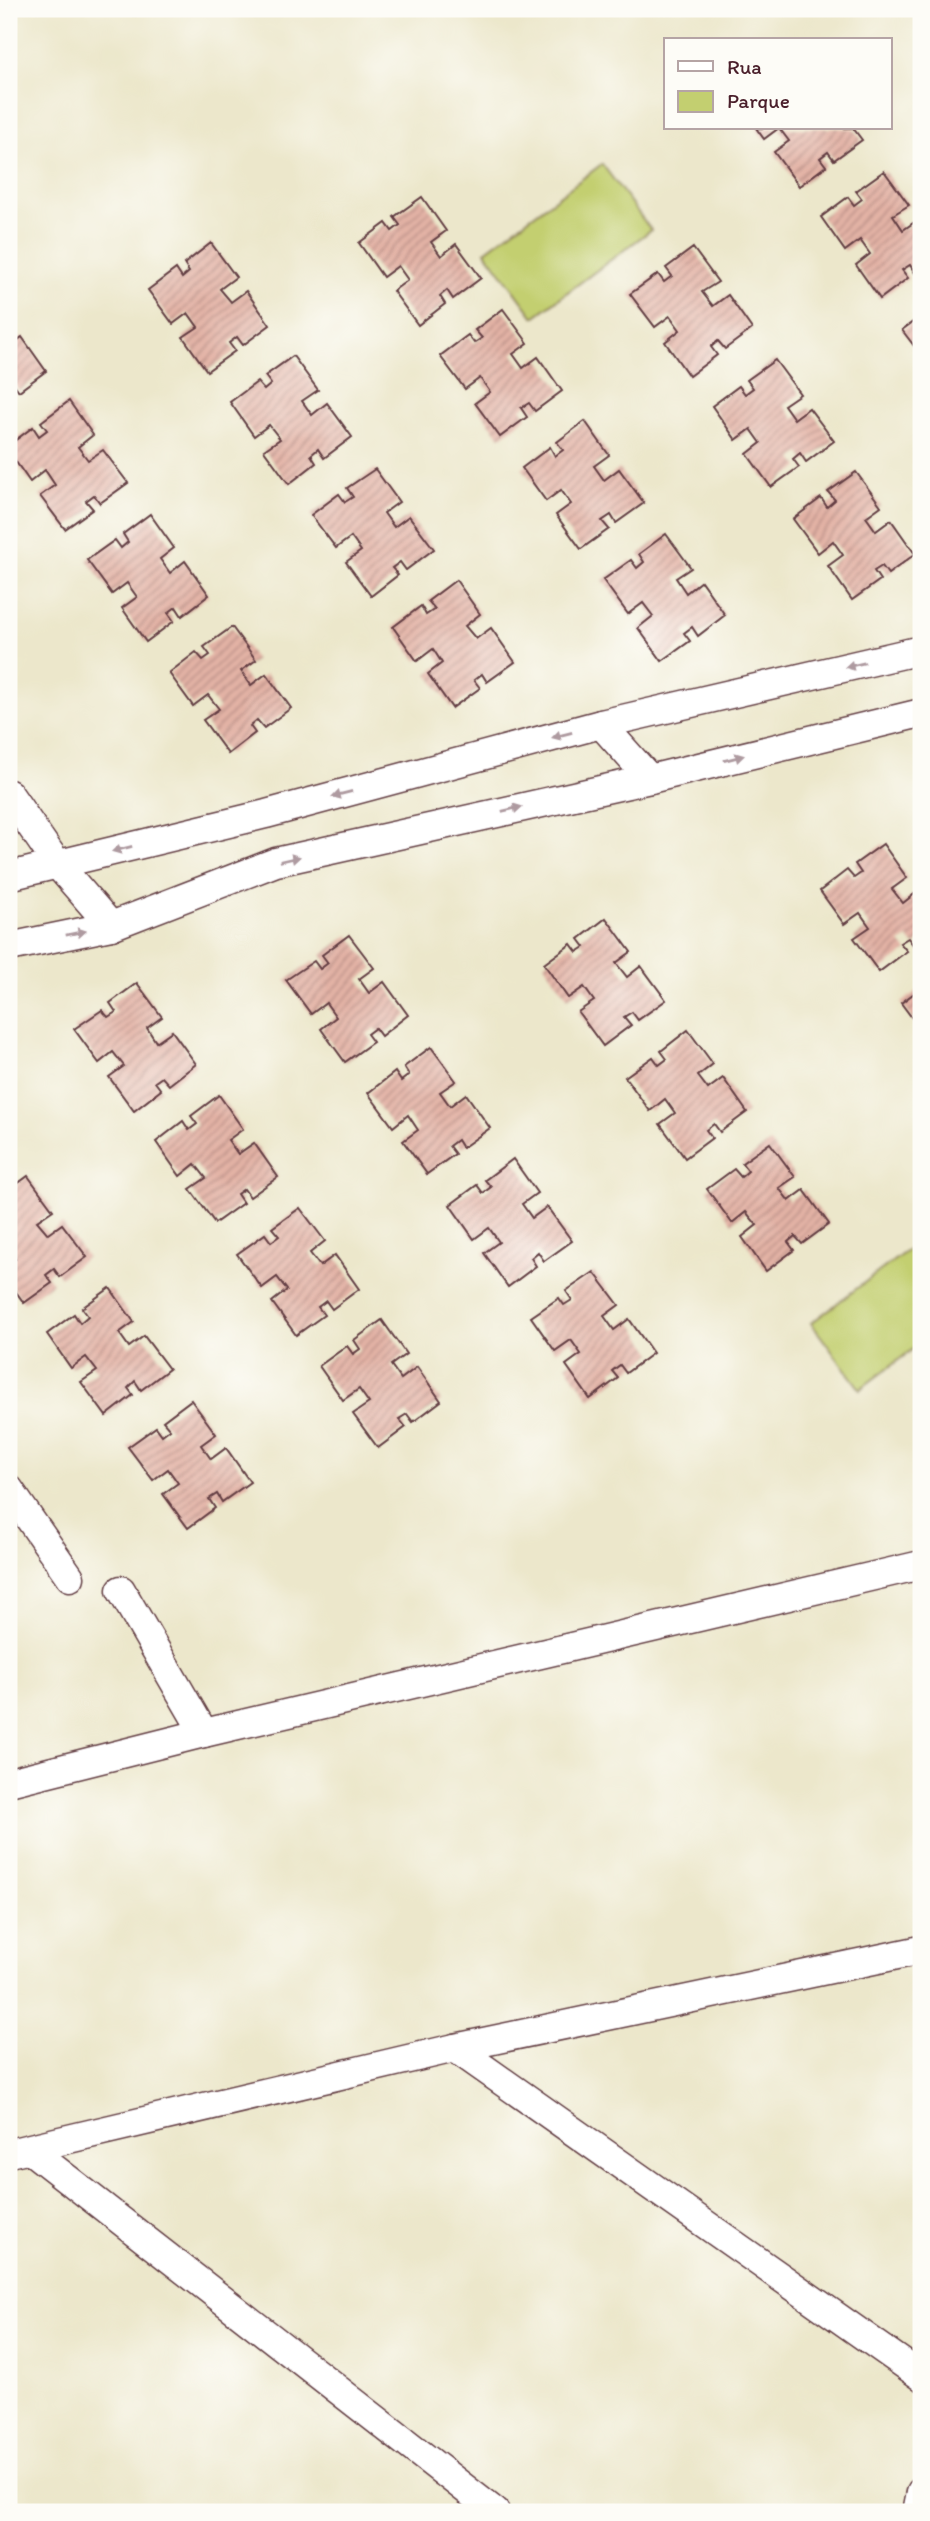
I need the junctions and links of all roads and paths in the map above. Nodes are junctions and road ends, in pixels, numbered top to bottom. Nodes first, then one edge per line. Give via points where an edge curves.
1 (921, 650) edge
2 (921, 713) edge
3 (601, 724) junction
4 (650, 779) junction
5 (9, 794) edge
6 (58, 865) junction
7 (9, 876) edge
8 (111, 926) junction
9 (9, 947) edge
10 (9, 1489) edge
11 (921, 1565) edge
12 (70, 1577) dead end
13 (121, 1590) dead end
14 (204, 1733) junction
15 (9, 1782) edge
16 (921, 1950) edge
17 (455, 2048) junction
18 (19, 2151) edge
19 (921, 2376) edge
20 (921, 2492) edge
21 (495, 2512) edge
22 (917, 2512) edge

1 -> 3 street
4 -> 2 street
3 - 4 street
3 -> 6 street
8 -> 4 street via 276,862
5 - 6 street
6 - 7 street
6 - 8 street
9 -> 8 street
10 - 12 street
11 - 14 street
13 - 14 street
14 - 15 street
16 - 17 street
17 - 18 street
17 - 19 street
18 - 21 street
20 - 22 street

